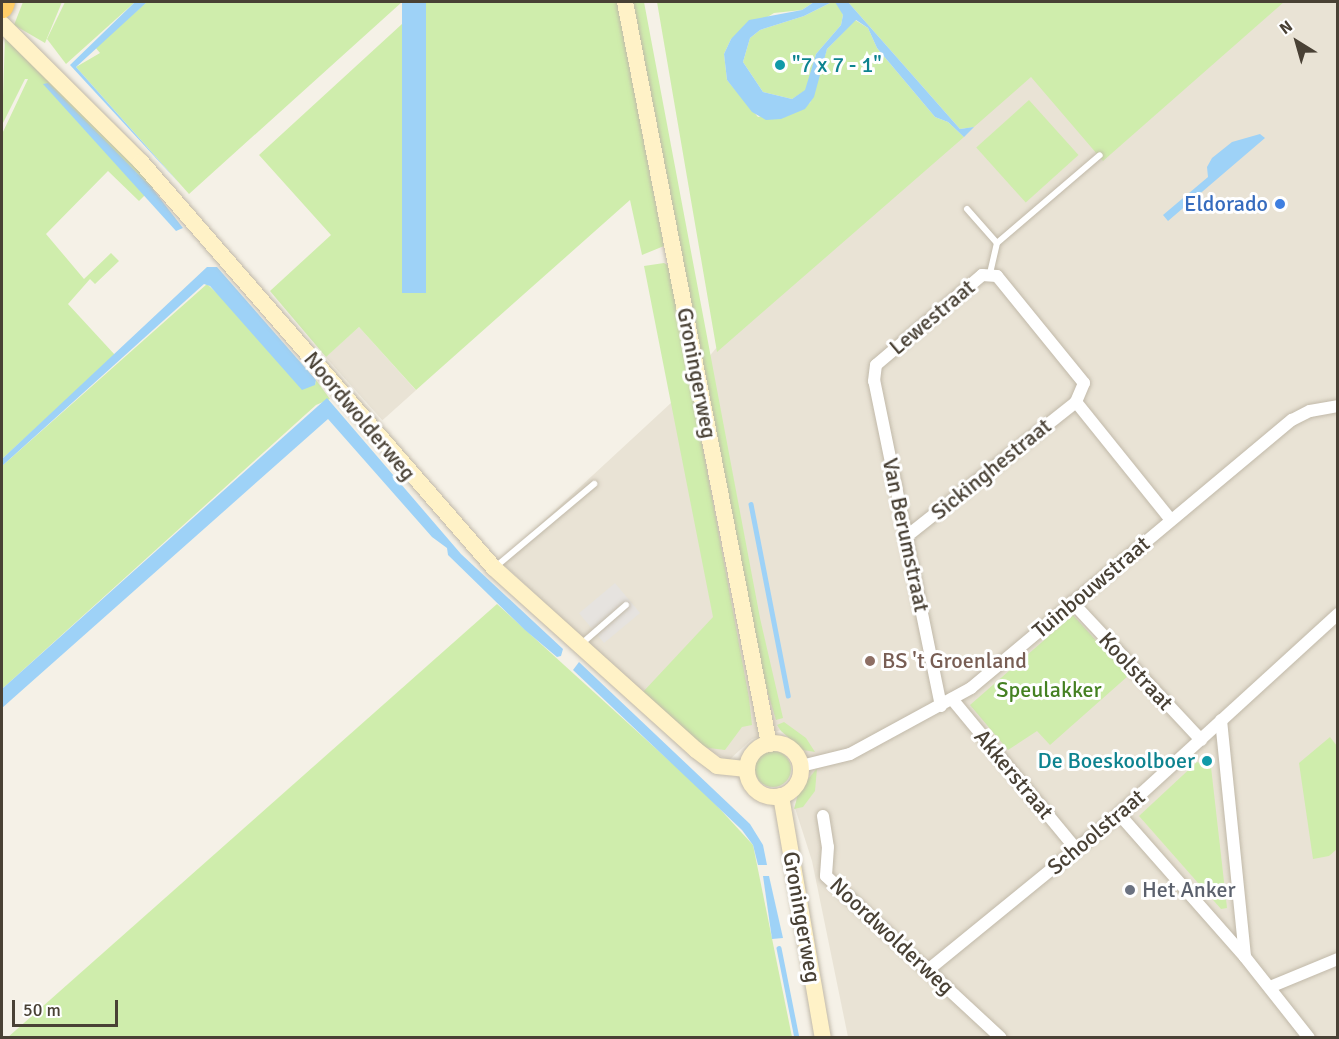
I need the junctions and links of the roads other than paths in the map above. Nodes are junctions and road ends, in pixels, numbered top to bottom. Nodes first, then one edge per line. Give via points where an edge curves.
1 (4, 2) edge
2 (625, 2) edge
3 (2, 7) edge
4 (2, 24) edge
5 (1101, 155) dead end
6 (967, 208) dead end
7 (997, 243) junction
8 (990, 273) junction
9 (876, 365) joint
10 (1076, 402) junction
11 (1338, 406) edge
12 (594, 484) dead end
13 (1171, 520) junction
14 (907, 536) junction
15 (494, 568) junction
16 (1072, 602) junction
17 (626, 605) dead end
18 (1338, 614) edge
19 (579, 645) junction
20 (952, 699) junction
21 (941, 706) junction
22 (1221, 720) junction
23 (1201, 740) junction
24 (769, 744) junction
25 (801, 766) junction
26 (747, 769) junction
27 (781, 796) junction
28 (1119, 814) junction
29 (823, 816) dead end
30 (1076, 849) junction
31 (1245, 957) junction
32 (1338, 959) edge
33 (928, 970) junction
34 (1270, 987) junction
35 (823, 1038) edge
36 (1001, 1038) edge
37 (1309, 1038) edge

1 - 3 highway
2 - 24 main road, Groningerweg
4 - 15 main road, Noordwolderweg via 141,162
5 - 7 lane
6 - 7 lane
7 - 8 lane
8 - 9 street, Lewestraat
8 - 10 street via 1000,280 1083,383
9 - 14 street, Van Berumstraat via 874,381
10 - 13 street
10 - 14 street, Sickinghestraat
11 - 13 street, Tuinbouwstraat via 1310,411 1292,420
12 - 15 lane
13 - 16 street, Tuinbouwstraat
14 - 21 street, Van Berumstraat
15 - 19 main road, Noordwolderweg
16 - 20 street, Tuinbouwstraat via 971,688
16 - 23 street, Koolstraat
17 - 19 lane
18 - 22 street, Schoolstraat
19 - 26 main road, Noordwolderweg via 717,766
20 - 21 street, Tuinbouwstraat
20 - 30 street, Akkerstraat
21 - 25 street, Tuinbouwstraat via 850,754
22 - 23 street, Schoolstraat
22 - 31 street
23 - 28 street, Schoolstraat
24 - 25 main road via 790,748
24 - 26 main road via 754,753
25 - 27 main road via 794,788
26 - 27 main road via 754,788 762,794
27 - 35 main road, Groningerweg
28 - 30 street, Schoolstraat
28 - 31 street
29 - 33 street, Noordwolderweg via 828,847 826,876
30 - 33 street, Schoolstraat
31 - 34 street
32 - 34 street
33 - 36 street, Noordwolderweg
34 - 37 street

